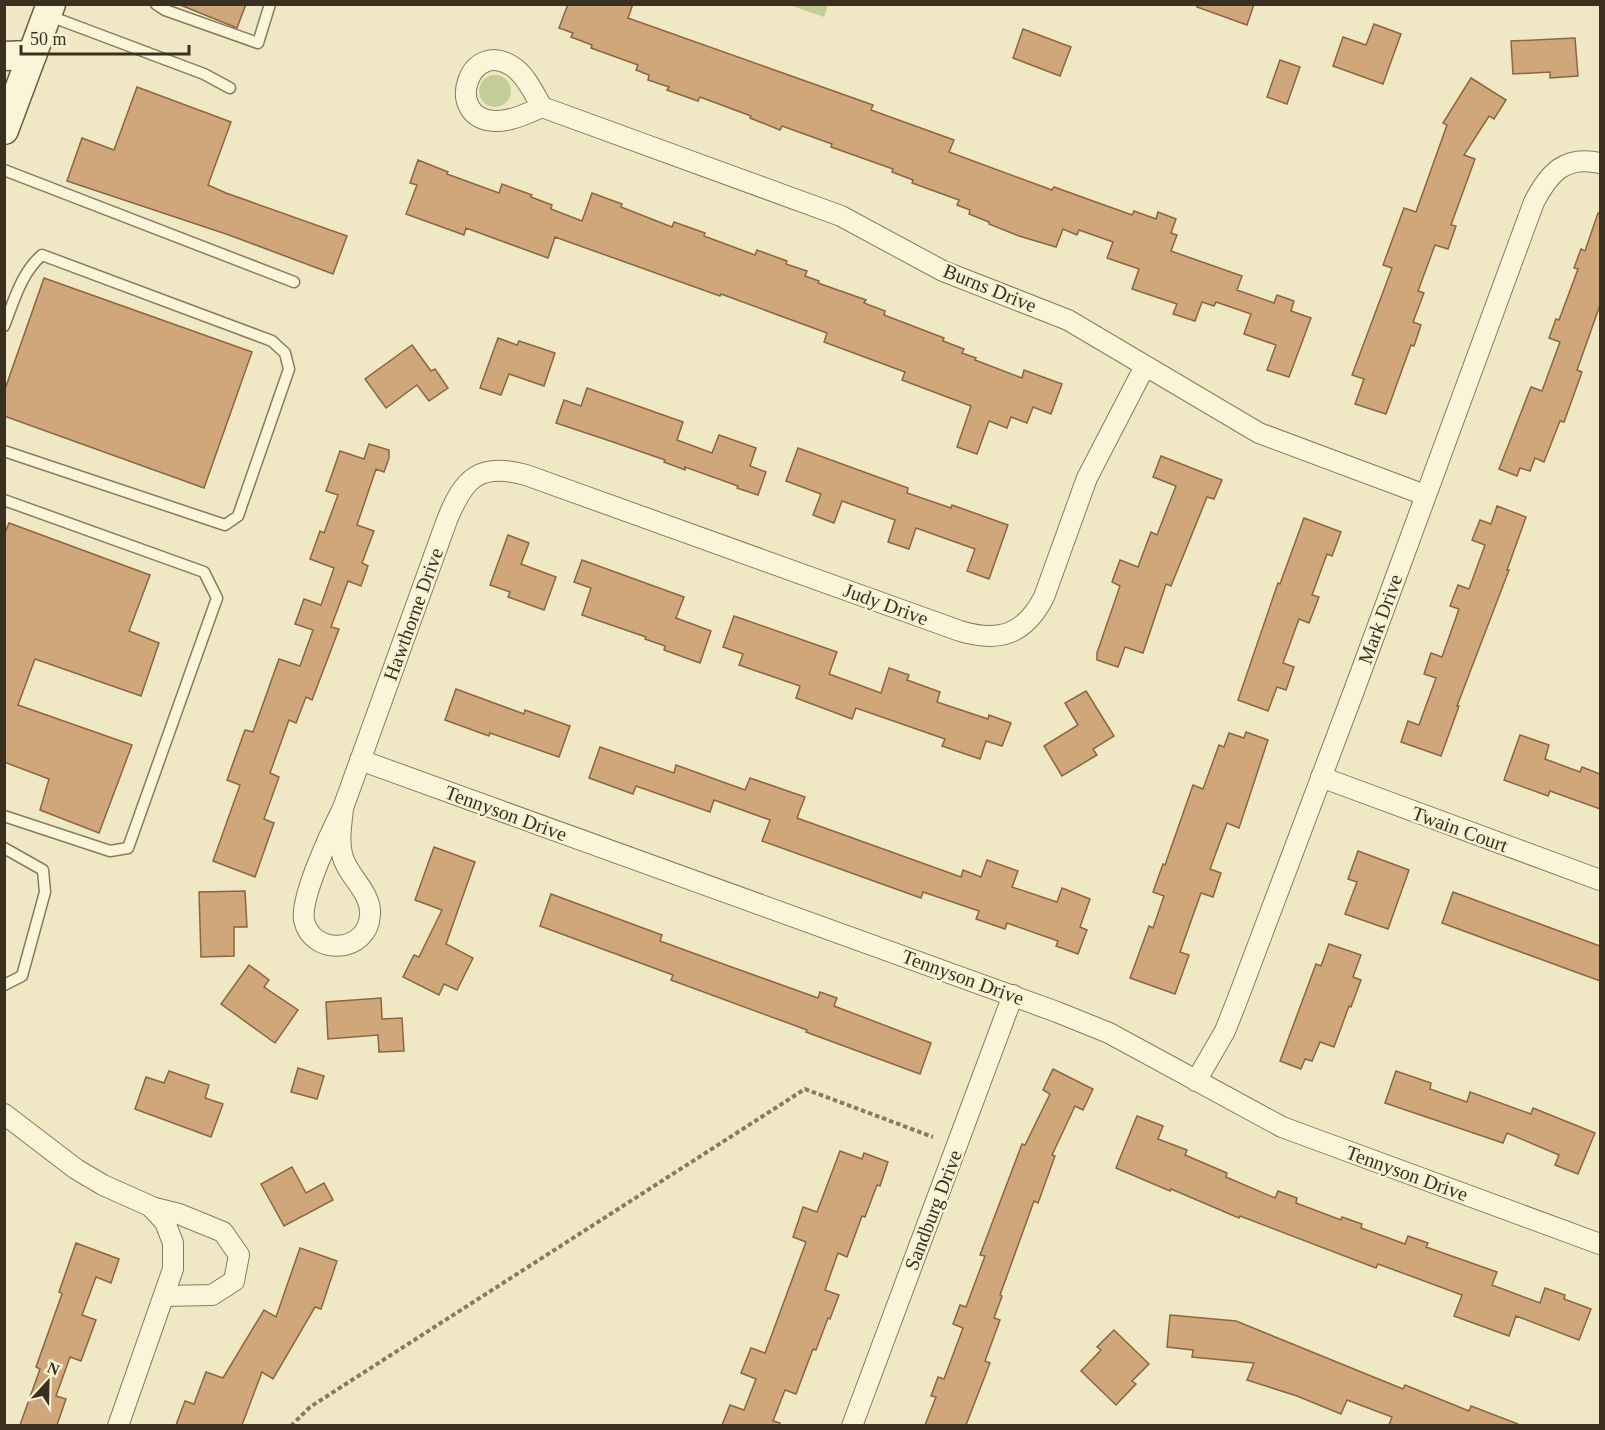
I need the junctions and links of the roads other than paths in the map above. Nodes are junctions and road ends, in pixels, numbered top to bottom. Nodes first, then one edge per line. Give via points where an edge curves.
1 (156, 4) edge
2 (270, 4) edge
3 (49, 10) edge
4 (32, 55) junction
5 (4, 56) edge
6 (230, 88) dead end
7 (543, 107) dead end
8 (4, 130) edge
9 (1600, 162) edge
10 (4, 170) edge
11 (294, 282) dead end
12 (4, 326) edge
13 (1145, 366) junction
14 (4, 451) edge
15 (478, 475) joint
16 (1425, 495) junction
17 (4, 500) edge
18 (360, 760) junction
19 (1321, 777) junction
20 (343, 808) junction
21 (4, 816) edge
22 (4, 848) edge
23 (1600, 880) edge
24 (4, 985) edge
25 (1013, 995) junction
26 (1196, 1081) junction
27 (4, 1114) edge
28 (150, 1206) junction
29 (1600, 1244) edge
30 (165, 1296) junction
31 (118, 1425) edge
32 (852, 1425) edge

1 - 2 lane via 258,44
3 - 4 main road
3 - 6 lane
4 - 5 main road
4 - 8 main road
7 - 13 street, Burns Drive via 841,216 943,271 1068,320
9 - 16 street, Mark Drive via 1568,163 1542,187 1529,212
10 - 11 lane
12 - 14 lane via 25,274 42,255 272,341 285,353 289,369 238,516 225,525
13 - 15 street, Judy Drive via 1087,478 1038,609 1020,627 995,636 980,637 960,631 526,476 506,470
13 - 16 street, Burns Drive via 1259,433
15 - 18 street, Hawthorne Drive via 455,499
16 - 19 street, Mark Drive
17 - 21 lane via 204,572 217,598 128,848 110,851
18 - 20 street
18 - 25 street, Tennyson Drive
19 - 23 street, Twain Court
19 - 26 street, Mark Drive via 1225,1031
20 - 20 street via 342,854 370,915 359,937 338,947 312,936 304,908 323,848
22 - 24 lane via 43,870 45,892 22,976
25 - 26 street, Tennyson Drive via 1109,1033
25 - 32 street, Sandburg Drive
26 - 29 street, Tennyson Drive via 1282,1127
27 - 28 street via 76,1169
28 - 30 street via 165,1222 172,1244 173,1269
28 - 30 street via 223,1232 239,1255 234,1281 212,1294
30 - 31 street

